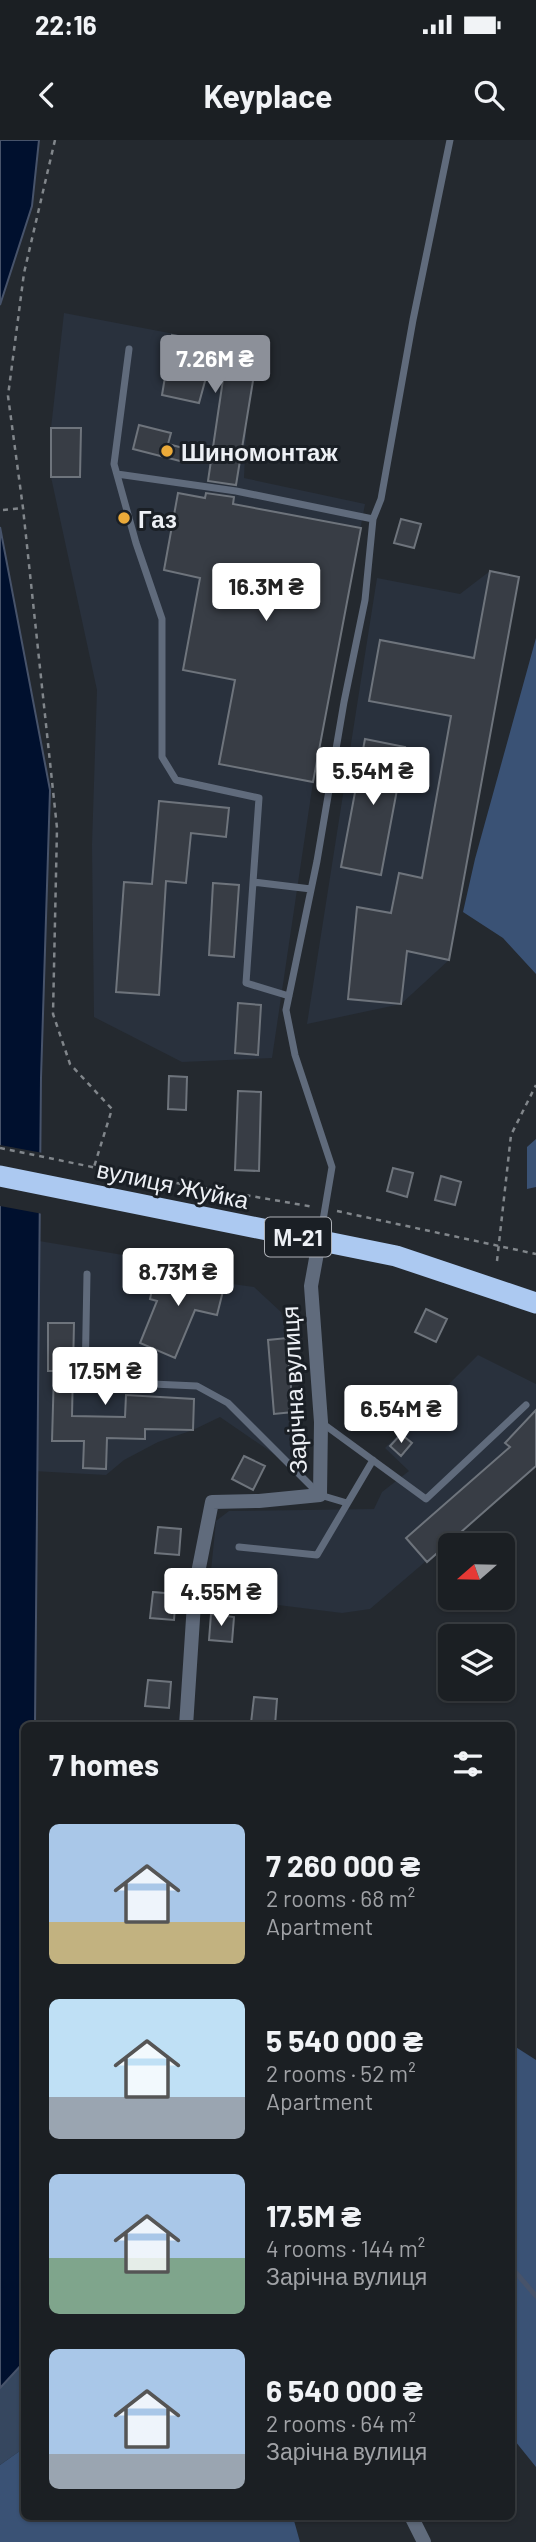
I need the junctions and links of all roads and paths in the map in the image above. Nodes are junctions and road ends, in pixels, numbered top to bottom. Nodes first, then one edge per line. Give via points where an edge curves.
1 (55, 140) edge
2 (450, 140) edge
3 (129, 349) dead end
4 (117, 474) junction
5 (23, 508) junction
6 (3, 510) dead end
7 (373, 519) junction
8 (253, 882) junction
9 (311, 889) junction
10 (289, 996) junction
11 (536, 1085) edge
12 (0, 1148) edge
13 (94, 1167) junction
14 (0, 1176) edge
15 (136, 1176) dead end
16 (319, 1242) junction
17 (497, 1261) dead end
18 (87, 1274) dead end
19 (536, 1303) edge
20 (526, 1405) dead end
21 (321, 1422) junction
22 (373, 1460) junction
23 (320, 1495) junction
24 (347, 1503) junction
25 (239, 1547) dead end
26 (186, 1722) edge
27 (413, 2520) edge
28 (424, 2542) edge

1 - 5 path via 24,273 8,396
2 - 7 lane via 381,499
3 - 4 lane via 114,464
4 - 7 lane via 236,491
4 - 8 lane via 162,620 162,757 176,780 259,798
5 - 6 path
5 - 13 path via 57,828 53,1014 70,1064 112,1110
7 - 9 lane via 365,600
8 - 9 lane
8 - 10 lane via 246,983
9 - 10 lane
10 - 16 lane via 286,1010 295,1055 331,1167
11 - 17 path via 511,1135
12 - 13 path
13 - 15 path
14 - 16 highway, вулиця Жуйка / М-21
16 - 19 highway, вулиця Жуйка / М-21 via 396,1256
16 - 21 street, Зарічна вулиця via 311,1286
18 - 23 lane via 85,1381 197,1386 228,1403
20 - 22 lane via 426,1499
21 - 22 lane
21 - 23 street, Зарічна вулиця
22 - 24 lane
23 - 24 lane
23 - 26 street, Зарічна вулиця via 212,1502 195,1588
24 - 25 lane via 317,1555
27 - 28 street

